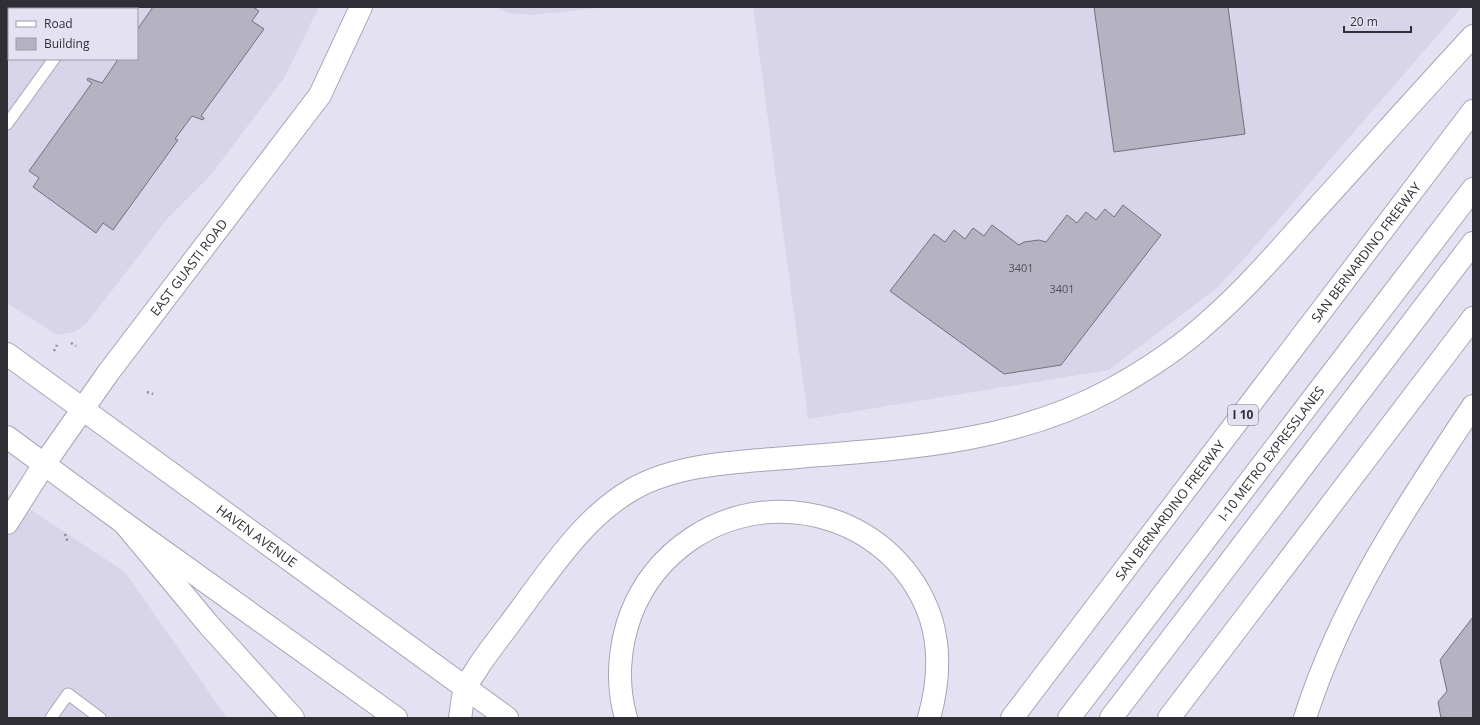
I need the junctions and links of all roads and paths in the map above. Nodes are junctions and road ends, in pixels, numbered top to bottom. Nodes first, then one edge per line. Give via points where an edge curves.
1 (361, 7) edge
2 (1473, 36) edge
3 (53, 60) edge
4 (1473, 111) edge
5 (7, 124) edge
6 (1473, 189) edge
7 (1473, 243) edge
8 (1473, 318) edge
9 (71, 343) dead end
10 (57, 345) dead end
11 (76, 346) dead end
12 (54, 351) dead end
13 (7, 354) edge
14 (146, 392) dead end
15 (152, 394) dead end
16 (1473, 406) edge
17 (83, 410) junction
18 (7, 437) edge
19 (45, 463) junction
20 (124, 523) junction
21 (7, 524) edge
22 (65, 534) dead end
23 (68, 543) dead end
24 (466, 687) junction
25 (51, 718) edge
26 (100, 718) edge
27 (293, 718) edge
28 (396, 718) edge
29 (460, 718) edge
30 (507, 718) edge
31 (626, 718) edge
32 (929, 718) edge
33 (1012, 718) edge
34 (1069, 718) edge
35 (1111, 718) edge
36 (1169, 718) edge
37 (1305, 718) edge

1 - 17 main road, EAST GUASTI ROAD via 320,95 108,373
2 - 24 main road via 1233,298 1188,339 1140,372 1070,409 1024,426 981,437 682,471 633,489 611,504 569,544 485,657
3 - 5 lane
4 - 33 main road, SAN BERNARDINO FREEWAY / I 10
6 - 34 main road, I-10 METRO EXPRESSLANES
7 - 35 main road
8 - 36 main road
9 - 11 path
10 - 12 path
13 - 17 main road, HAVEN AVENUE
14 - 15 path
16 - 37 main road via 1419,486 1371,568 1322,668
17 - 19 main road, EAST GUASTI ROAD
17 - 24 main road, HAVEN AVENUE
18 - 19 main road
19 - 20 main road
19 - 21 main road, EAST GUASTI ROAD
20 - 27 main road via 208,624
20 - 28 main road
22 - 23 path
24 - 29 main road
24 - 30 main road, HAVEN AVENUE
25 - 26 lane via 68,694
31 - 32 main road via 622,696 623,643 634,606 655,570 682,545 713,526 744,515 781,511 820,516 854,529 888,553 913,581 931,620 937,650 936,681

